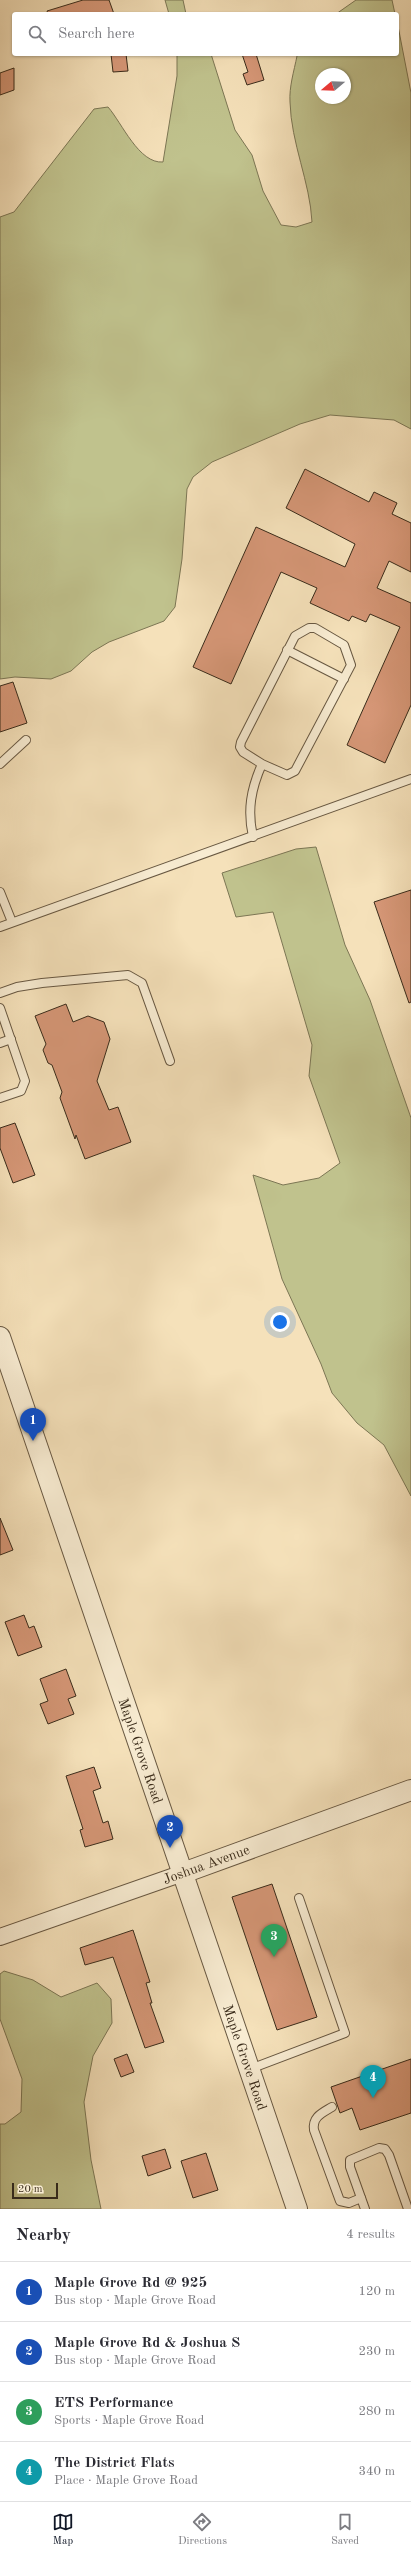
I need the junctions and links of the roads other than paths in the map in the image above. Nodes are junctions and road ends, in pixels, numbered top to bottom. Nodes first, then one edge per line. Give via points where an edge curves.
1 (287, 650) junction
2 (344, 679) junction
3 (26, 740) dead end
4 (0, 764) edge
5 (262, 764) junction
6 (411, 779) edge
7 (253, 837) junction
8 (0, 892) edge
9 (12, 922) junction
10 (0, 927) edge
11 (0, 993) edge
12 (0, 1008) edge
13 (11, 1039) junction
14 (0, 1043) edge
15 (170, 1060) dead end
16 (0, 1098) edge
17 (0, 1337) edge
18 (411, 1790) edge
19 (183, 1873) junction
20 (299, 1898) dead end
21 (0, 1937) edge
22 (250, 2069) junction
23 (332, 2108) dead end
24 (361, 2198) junction
25 (297, 2209) edge
26 (365, 2209) edge
27 (408, 2209) edge

1 - 2 lane
1 - 2 lane via 295,636 309,628 315,628 344,645 350,658 350,665
1 - 5 lane via 241,742 243,752
2 - 5 lane via 295,772 287,775
3 - 4 lane
5 - 7 lane via 252,788 249,806
6 - 7 lane
7 - 9 lane
8 - 9 lane
9 - 10 lane
11 - 15 lane via 42,983 128,975 142,984
12 - 13 lane
13 - 14 lane
13 - 16 lane via 25,1087 21,1091
17 - 19 street, Maple Grove Road
18 - 19 street, Joshua Avenue
19 - 21 street, Joshua Avenue
19 - 22 street, Maple Grove Road
20 - 22 lane via 345,2033
22 - 25 street, Maple Grove Road
23 - 24 lane via 317,2117 313,2125 314,2130 336,2195 345,2203
24 - 26 lane
24 - 27 lane via 350,2160 379,2148 385,2149

